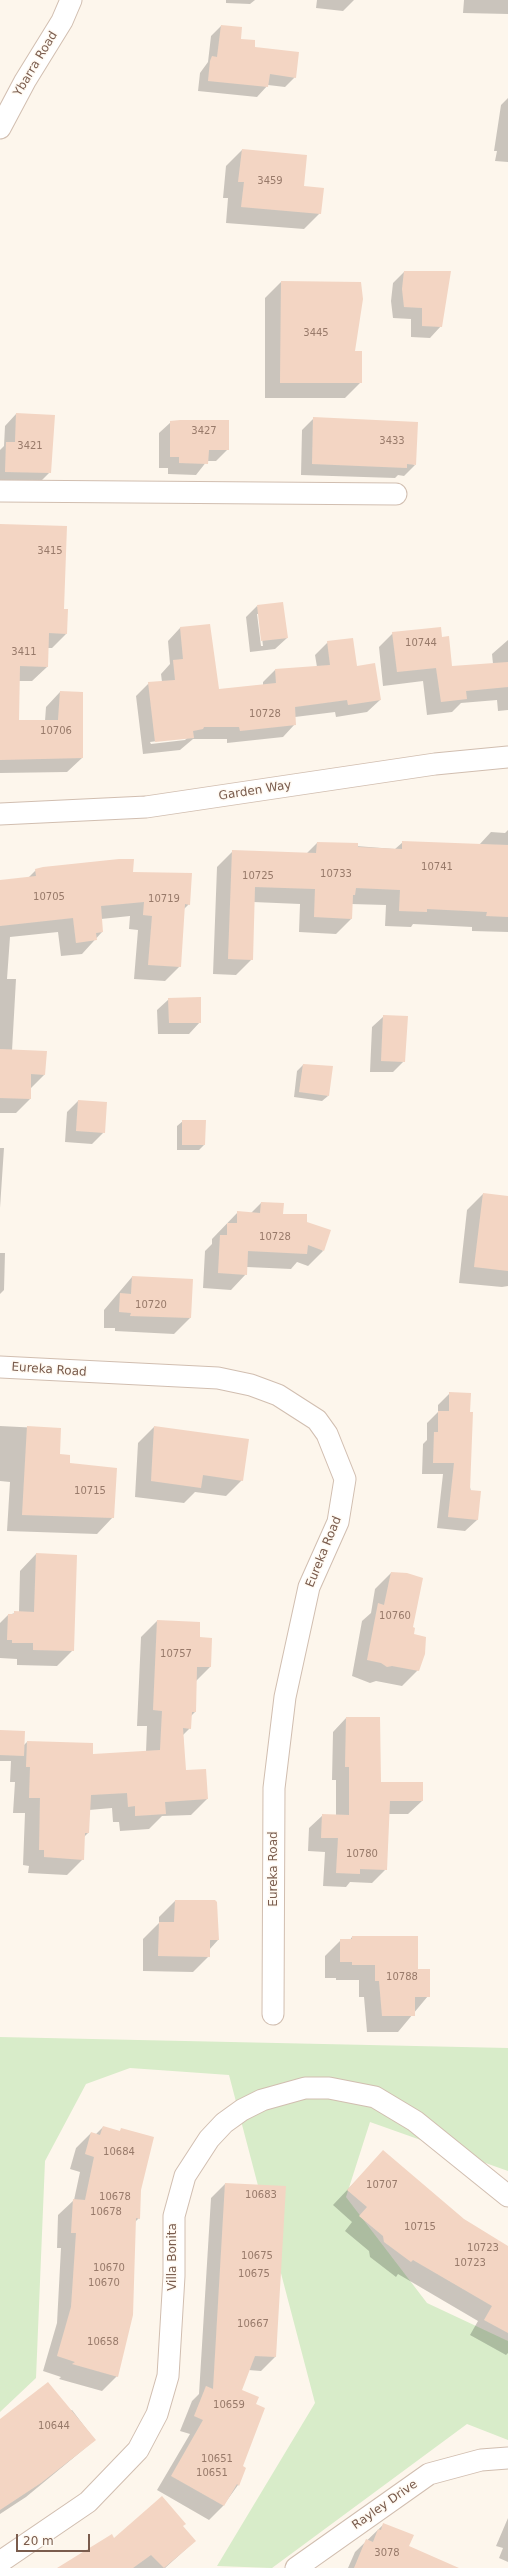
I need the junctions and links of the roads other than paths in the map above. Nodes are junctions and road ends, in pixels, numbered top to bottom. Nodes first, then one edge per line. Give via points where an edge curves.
1 (71, 0) edge
2 (0, 128) edge
3 (0, 491) edge
4 (396, 494) dead end
5 (508, 757) edge
6 (0, 814) edge
7 (0, 1367) edge
8 (273, 2014) dead end
9 (508, 2196) edge
10 (508, 2458) edge
11 (0, 2562) edge
12 (296, 2568) edge

1 - 2 street, Ybarra Road via 62,21 24,81
3 - 4 street
5 - 6 street, Garden Way via 435,764 146,808
7 - 8 street, Eureka Road via 218,1378 251,1384 278,1395 317,1420 326,1434 345,1479 338,1522 309,1586 285,1697 274,1788
9 - 11 street, Villa Bonita via 415,2121 375,2098 329,2088 305,2088 262,2100 242,2110 224,2123 209,2139 185,2176 174,2216 174,2276 168,2376 157,2414 138,2450 88,2502
10 - 12 street, Rayley Drive via 481,2460 429,2474

